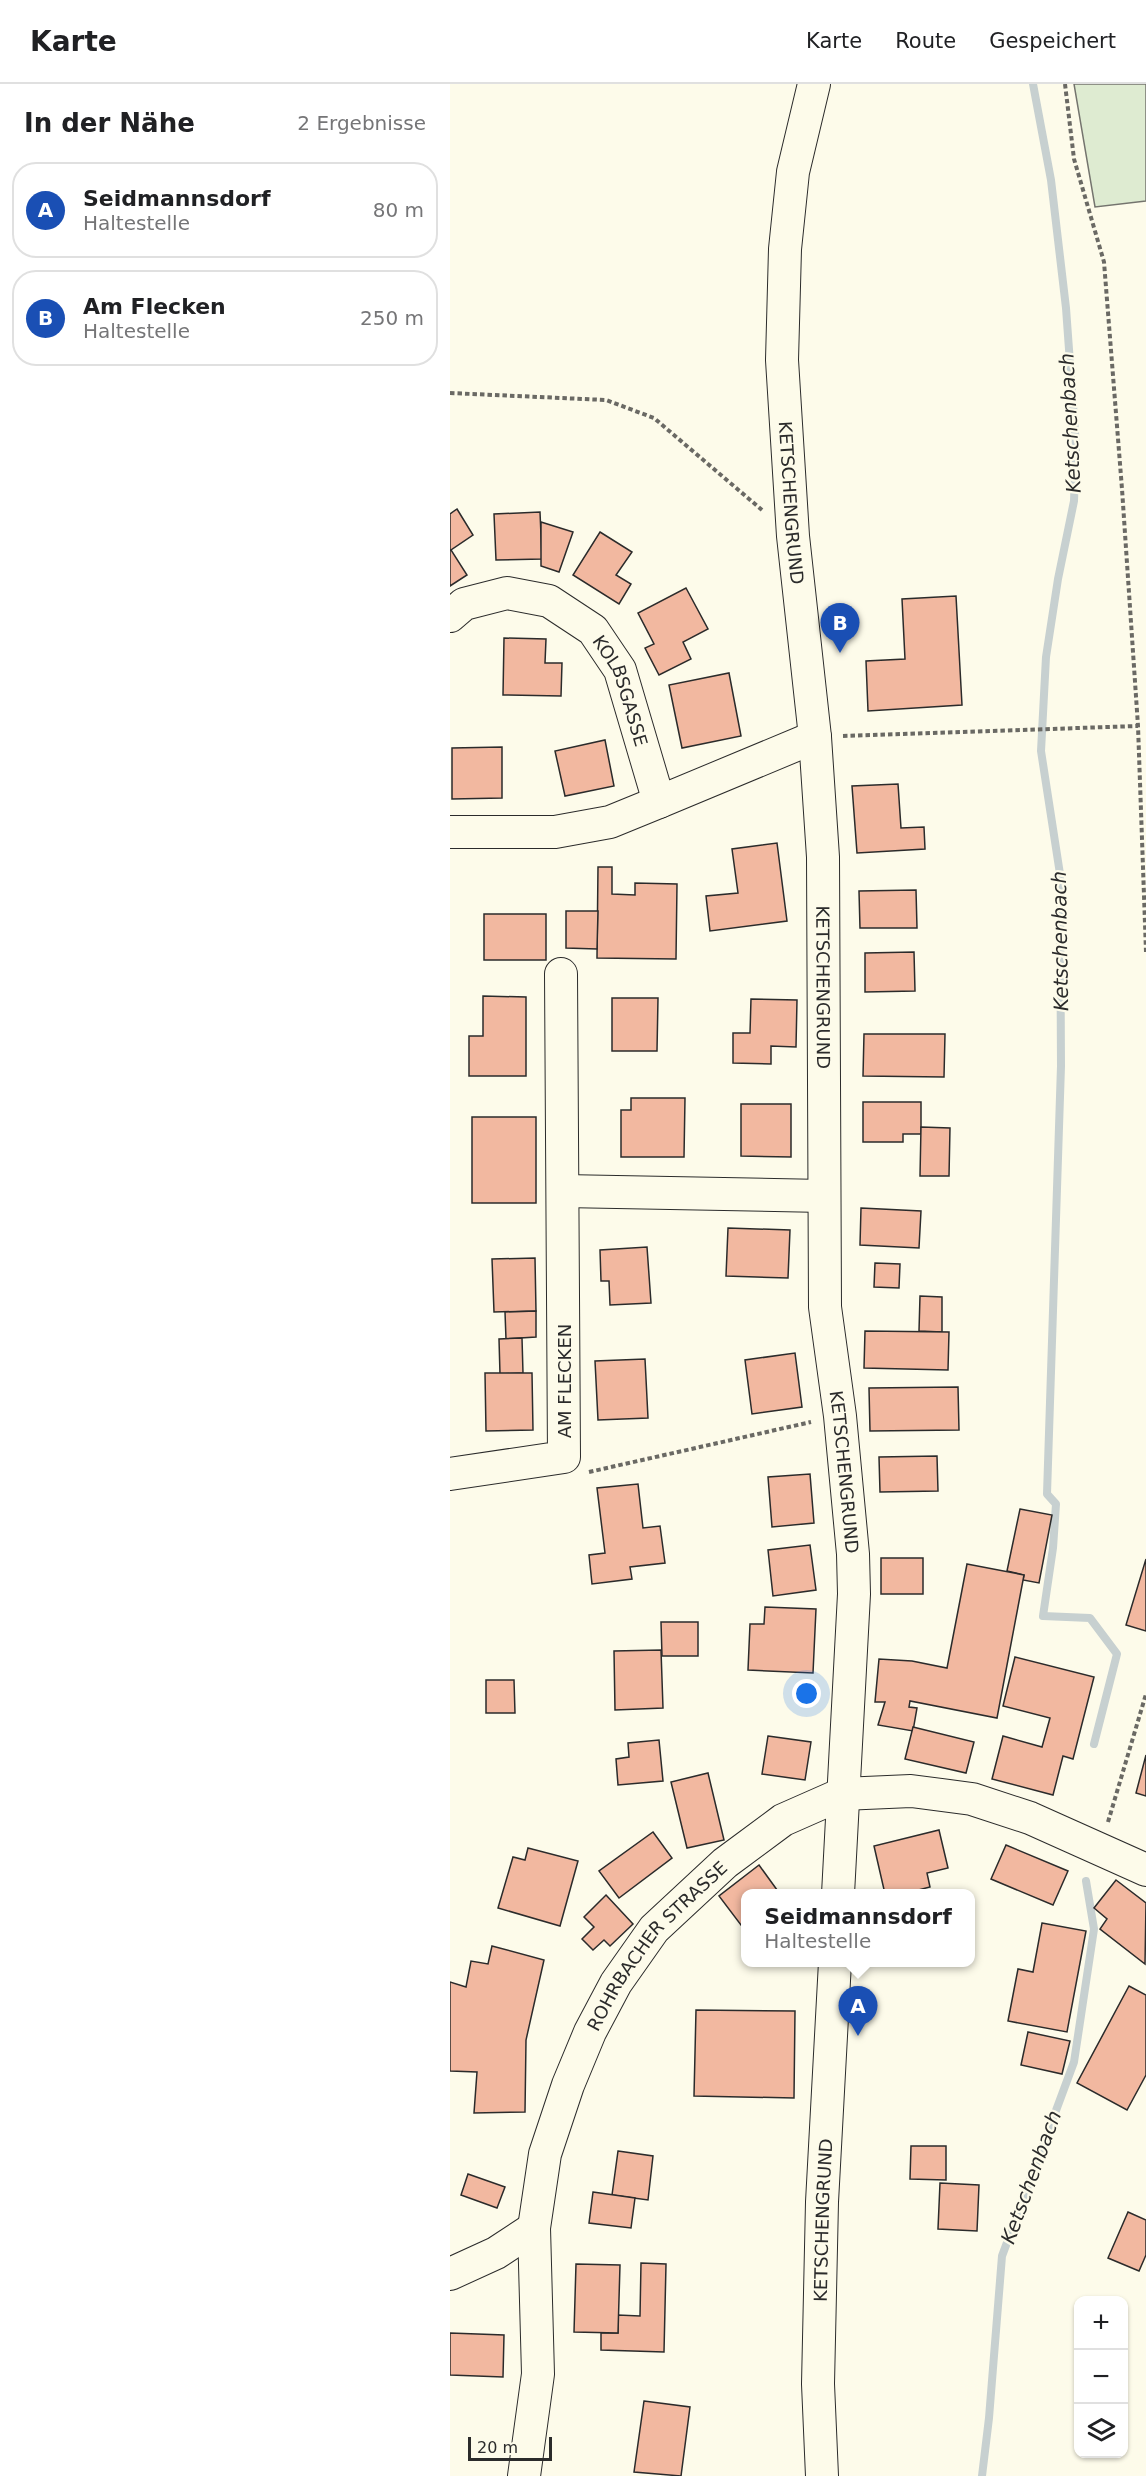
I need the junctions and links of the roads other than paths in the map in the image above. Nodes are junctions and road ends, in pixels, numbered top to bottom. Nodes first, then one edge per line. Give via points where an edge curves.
1 (814, 84) edge
2 (450, 616) edge
3 (815, 737) junction
4 (659, 802) junction
5 (450, 832) edge
6 (561, 974) dead end
7 (564, 1191) junction
8 (824, 1196) junction
9 (450, 1474) edge
10 (842, 1794) junction
11 (1146, 1870) edge
12 (838, 1889) edge
13 (835, 1967) edge
14 (534, 2228) junction
15 (450, 2274) edge
16 (524, 2476) edge
17 (822, 2476) edge

1 - 3 street, KETSCHENGRUND via 793,172 785,249 782,360 793,536
2 - 4 street, KOLBSGASSE via 464,604 507,593 549,602 593,630 620,670
3 - 4 street
3 - 8 street, KETSCHENGRUND via 823,857
4 - 5 street via 610,822 555,832
6 - 7 street, AM FLECKEN
7 - 8 street
7 - 9 street, AM FLECKEN via 564,1457
8 - 10 street, KETSCHENGRUND via 825,1307 853,1554
10 - 11 street, ROHRBACHER STRASSE via 911,1791 972,1799 1030,1818
10 - 12 street, KETSCHENGRUND
10 - 14 street, ROHRBACHER STRASSE via 783,1820 724,1863 654,1929 616,1983 568,2085 545,2154
13 - 17 street, KETSCHENGRUND via 822,2202
14 - 15 street via 496,2253
14 - 16 street, ROHRBACHER STRASSE via 538,2373

